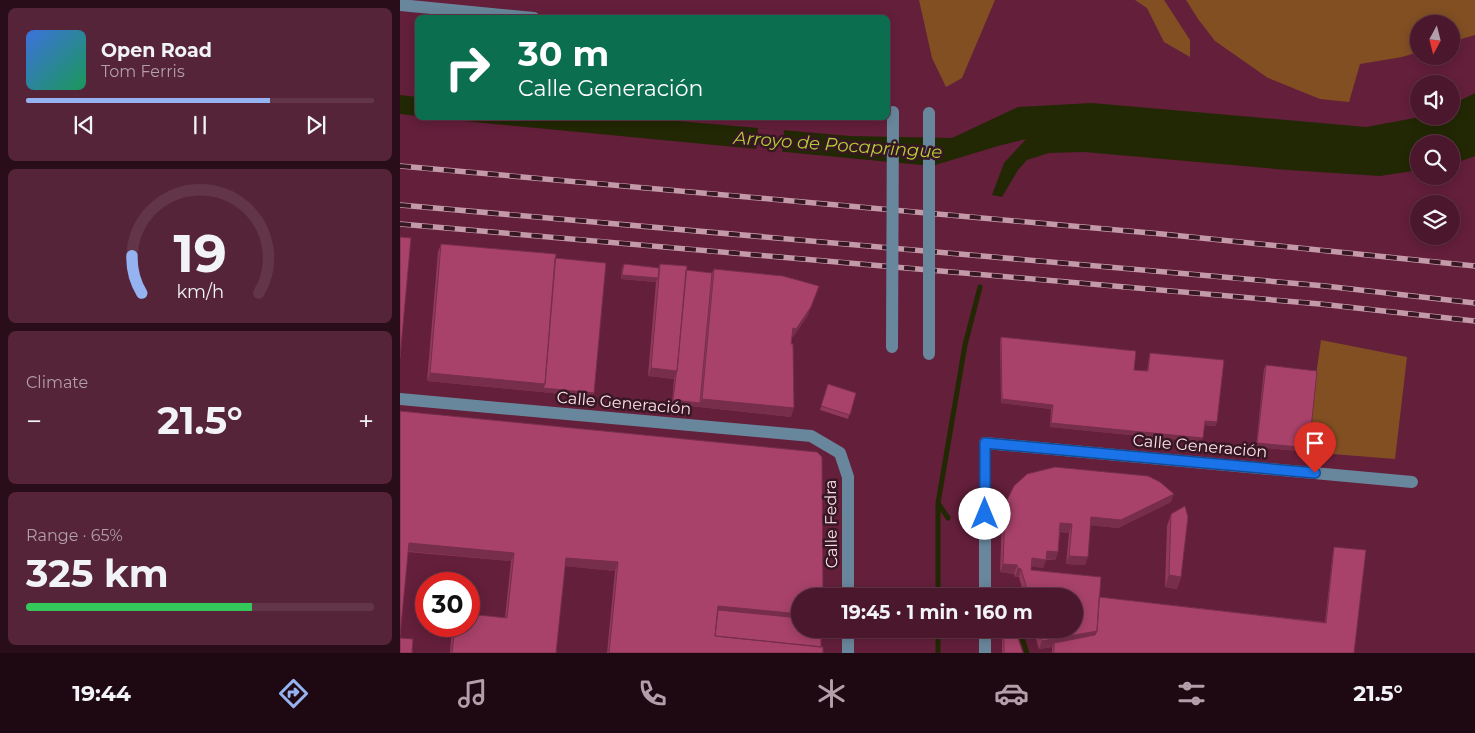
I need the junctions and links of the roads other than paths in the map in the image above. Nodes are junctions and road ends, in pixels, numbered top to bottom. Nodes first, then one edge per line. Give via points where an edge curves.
1 (400, 5) edge
2 (503, 15) edge
3 (893, 112) dead end
4 (929, 113) dead end
5 (892, 347) dead end
6 (929, 354) dead end
7 (400, 399) edge
8 (840, 453) joint
9 (1412, 482) dead end
10 (848, 588) edge
11 (985, 588) edge
12 (848, 638) edge
13 (985, 638) edge
14 (848, 653) edge
15 (985, 653) edge

1 - 2 street
3 - 5 street, bridge
4 - 6 street, bridge
7 - 8 street, Calle Generación via 811,436
8 - 10 street, Calle Fedra via 848,476
9 - 11 street, Calle Generación via 985,443
12 - 14 street
13 - 15 street

